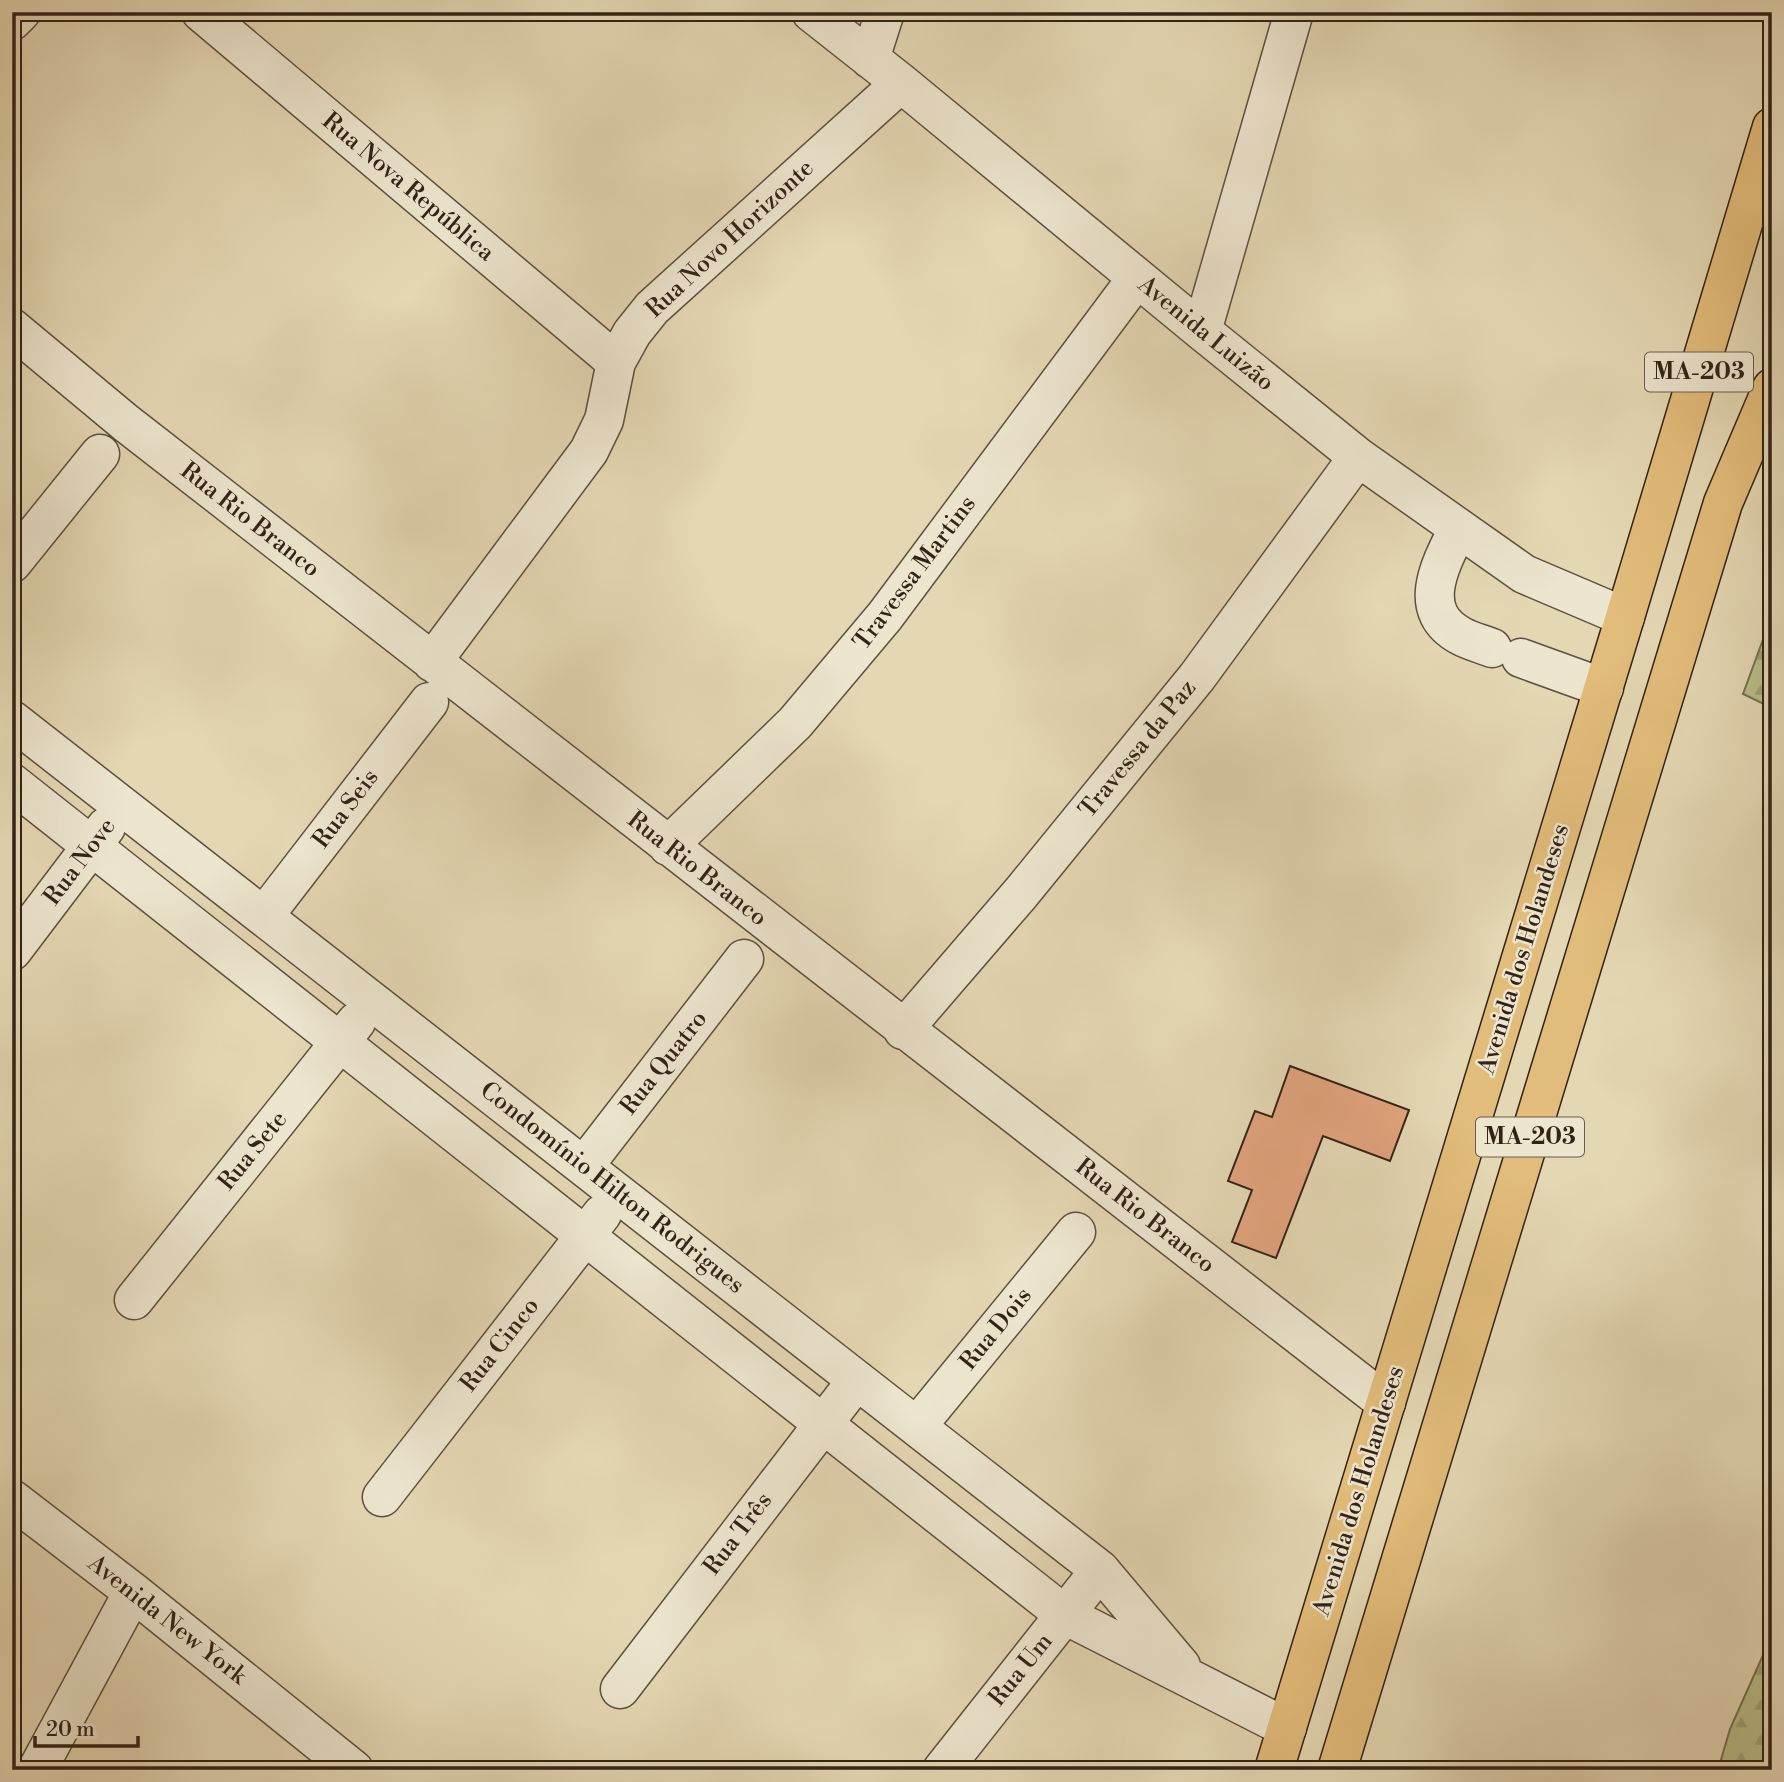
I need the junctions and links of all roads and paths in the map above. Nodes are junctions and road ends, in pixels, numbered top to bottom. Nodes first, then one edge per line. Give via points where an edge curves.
1 (21, 12) edge
2 (201, 12) edge
3 (811, 12) edge
4 (885, 12) edge
5 (1294, 12) edge
6 (12, 21) edge
7 (870, 59) junction
8 (901, 83) junction
9 (1772, 127) edge
10 (1137, 278) junction
11 (12, 328) edge
12 (1202, 331) junction
13 (616, 362) junction
14 (1772, 388) edge
15 (100, 454) dead end
16 (1358, 457) junction
17 (1458, 529) junction
18 (12, 564) edge
19 (1625, 617) junction
20 (432, 662) junction
21 (1604, 688) junction
22 (429, 702) dead end
23 (12, 720) edge
24 (12, 783) edge
25 (122, 805) junction
26 (92, 846) junction
27 (668, 846) junction
28 (264, 916) junction
29 (12, 951) edge
30 (744, 959) dead end
31 (373, 1001) junction
32 (903, 1030) junction
33 (341, 1042) junction
34 (584, 1166) junction
35 (618, 1193) junction
36 (1076, 1232) dead end
37 (585, 1235) junction
38 (134, 1300) dead end
39 (857, 1380) junction
40 (1386, 1403) junction
41 (823, 1423) junction
42 (917, 1426) junction
43 (382, 1497) dead end
44 (12, 1499) edge
45 (1100, 1570) junction
46 (133, 1592) junction
47 (1065, 1615) junction
48 (1191, 1677) junction
49 (620, 1689) dead end
50 (1287, 1728) junction
51 (37, 1770) edge
52 (354, 1770) edge
53 (942, 1770) edge
54 (1274, 1770) edge
55 (1337, 1770) edge

1 - 6 street
2 - 13 street, Rua Nova República
3 - 7 street, Avenida Luizão
4 - 7 street
5 - 12 street
7 - 8 street, Avenida Luizão
8 - 10 street, Avenida Luizão
8 - 13 street, Rua Novo Horizonte via 652,308
9 - 19 main road, Avenida dos Holandeses / MA-203
10 - 12 street, Avenida Luizão
10 - 27 street, Travessa Martins via 885,616 795,723
11 - 20 street, Rua Rio Branco via 126,424
12 - 16 street, Avenida Luizão
13 - 20 street, Rua Novo Horizonte via 604,420 589,451
14 - 55 main road, MA-203 via 1723,503
15 - 18 street
16 - 17 street, Avenida Luizão
16 - 32 street, Travessa da Paz via 1197,677
17 - 19 street, Avenida Luizão via 1524,574
17 - 21 street via 1434,583 1434,599 1449,627 1460,636
19 - 21 main road, Avenida dos Holandeses / MA-203
20 - 27 street, Rua Rio Branco
21 - 40 main road, Avenida dos Holandeses / MA-203
22 - 28 street, Rua Seis
23 - 25 street, Condomínio Hilton Rodrigues
24 - 26 street, Condomínio Hilton Rodrigues
25 - 26 street, Rua Nove
25 - 28 street, Condomínio Hilton Rodrigues
26 - 29 street, Rua Nove
26 - 33 street, Condomínio Hilton Rodrigues
27 - 32 street, Rua Rio Branco
28 - 31 street, Condomínio Hilton Rodrigues
30 - 34 street, Rua Quatro
31 - 33 street, Rua Sete
31 - 34 street, Condomínio Hilton Rodrigues
32 - 40 street, Rua Rio Branco
33 - 37 street, Condomínio Hilton Rodrigues
33 - 38 street, Rua Sete
34 - 35 street, Condomínio Hilton Rodrigues
35 - 37 street, Rua Cinco
35 - 39 street, Condomínio Hilton Rodrigues
36 - 42 street, Rua Dois
37 - 41 street, Condomínio Hilton Rodrigues
37 - 43 street, Rua Cinco
39 - 41 street, Rua Três
39 - 42 street, Condomínio Hilton Rodrigues
40 - 50 main road, Avenida dos Holandeses / MA-203
41 - 47 street, Condomínio Hilton Rodrigues
41 - 49 street, Rua Três
42 - 45 street, Condomínio Hilton Rodrigues
44 - 46 street, Avenida New York
45 - 47 street, Rua Um
45 - 48 street, Condomínio Hilton Rodrigues
46 - 51 street
46 - 52 street, Avenida New York
47 - 48 street, Condomínio Hilton Rodrigues
47 - 53 street, Rua Um
48 - 50 street, Condomínio Hilton Rodrigues
50 - 54 main road, Avenida dos Holandeses / MA-203

